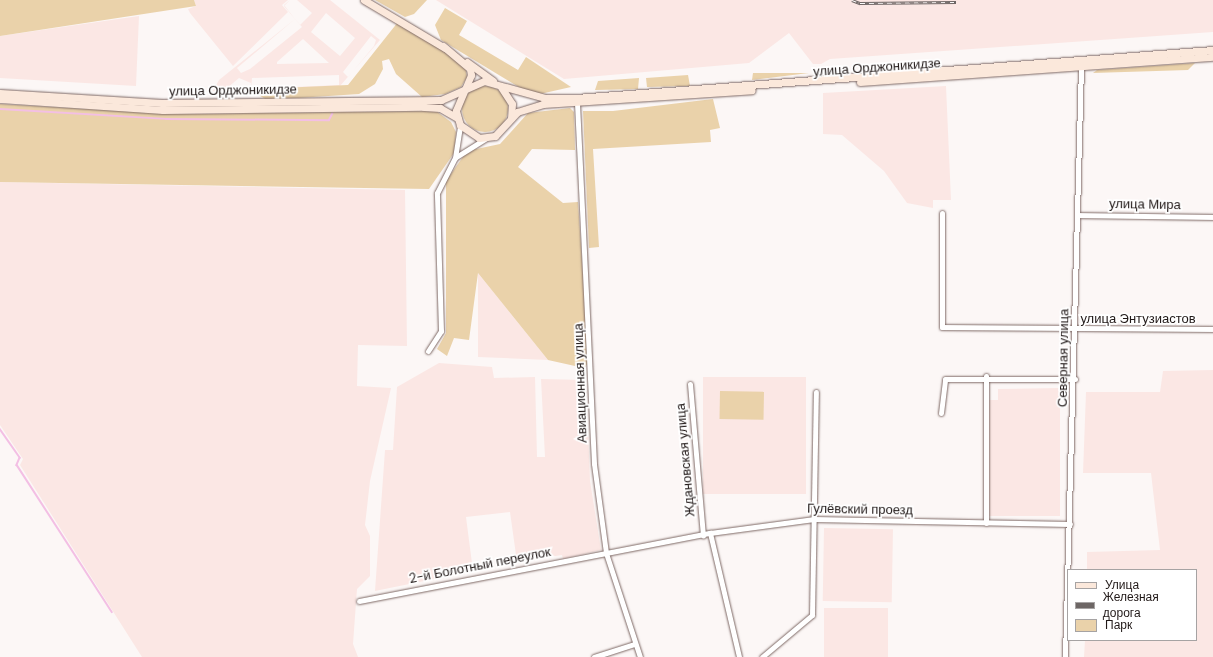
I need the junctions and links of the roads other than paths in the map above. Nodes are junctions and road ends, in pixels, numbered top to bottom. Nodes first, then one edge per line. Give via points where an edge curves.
1 (364, 0) edge
2 (443, 46) junction
3 (1213, 50) edge
4 (1213, 57) edge
5 (1081, 62) junction
6 (498, 84) junction
7 (464, 89) junction
8 (0, 93) edge
9 (0, 100) edge
10 (544, 101) junction
11 (577, 103) junction
12 (511, 120) junction
13 (459, 122) junction
14 (487, 138) junction
15 (455, 158) junction
16 (942, 213) dead end
17 (1077, 215) junction
18 (1213, 217) edge
19 (1213, 329) edge
20 (1074, 330) junction
21 (428, 351) dead end
22 (986, 376) junction
23 (1075, 379) junction
24 (690, 384) dead end
25 (816, 392) dead end
26 (941, 413) dead end
27 (814, 519) junction
28 (986, 523) junction
29 (1070, 524) junction
30 (710, 533) junction
31 (703, 535) junction
32 (606, 553) junction
33 (1068, 569) edge
34 (359, 601) dead end
35 (1067, 604) edge
36 (634, 644) junction
37 (594, 657) edge
38 (640, 657) edge
39 (739, 657) edge
40 (762, 657) edge
41 (1065, 657) edge

1 - 2 main road
2 - 6 main road
2 - 7 main road via 470,69
3 - 5 main road, улица Орджоникидзе
4 - 5 main road, улица Орджоникидзе
5 - 10 main road, улица Орджоникидзе
5 - 11 main road, улица Орджоникидзе
5 - 17 street, Северная улица
6 - 7 main road via 484,81
6 - 10 main road
6 - 12 main road via 512,104
7 - 8 main road, улица Орджоникидзе via 441,100 162,103
7 - 13 main road via 456,103
9 - 13 main road, улица Орджоникидзе via 163,110 424,107 440,108
10 - 11 main road, улица Орджоникидзе
10 - 12 main road via 517,112
11 - 32 street, Авиационная улица via 594,464
12 - 14 main road via 501,132
13 - 14 main road via 472,135
13 - 15 street
14 - 15 street
15 - 21 street via 436,193 441,331
16 - 20 street, улица Энтузиастов via 942,327
17 - 18 street, улица Мира
17 - 20 street, Северная улица
19 - 20 street, улица Энтузиастов
20 - 23 street, Северная улица
22 - 23 street
22 - 26 street via 945,379
22 - 28 street
23 - 29 street, Северная улица
24 - 31 street, Ждановская улица
25 - 27 street
27 - 28 street, Гулёвский проезд
27 - 30 street, Гулёвский проезд
27 - 40 street via 812,615
28 - 29 street, Гулёвский проезд
29 - 33 street, Северная улица
30 - 31 street, Гулёвский проезд
30 - 39 street
31 - 32 street, Гулёвский проезд
32 - 34 street, 2-й Болотный переулок
32 - 36 street, Авиационная улица
35 - 41 street, Северная улица
36 - 37 street
36 - 38 street, Авиационная улица

